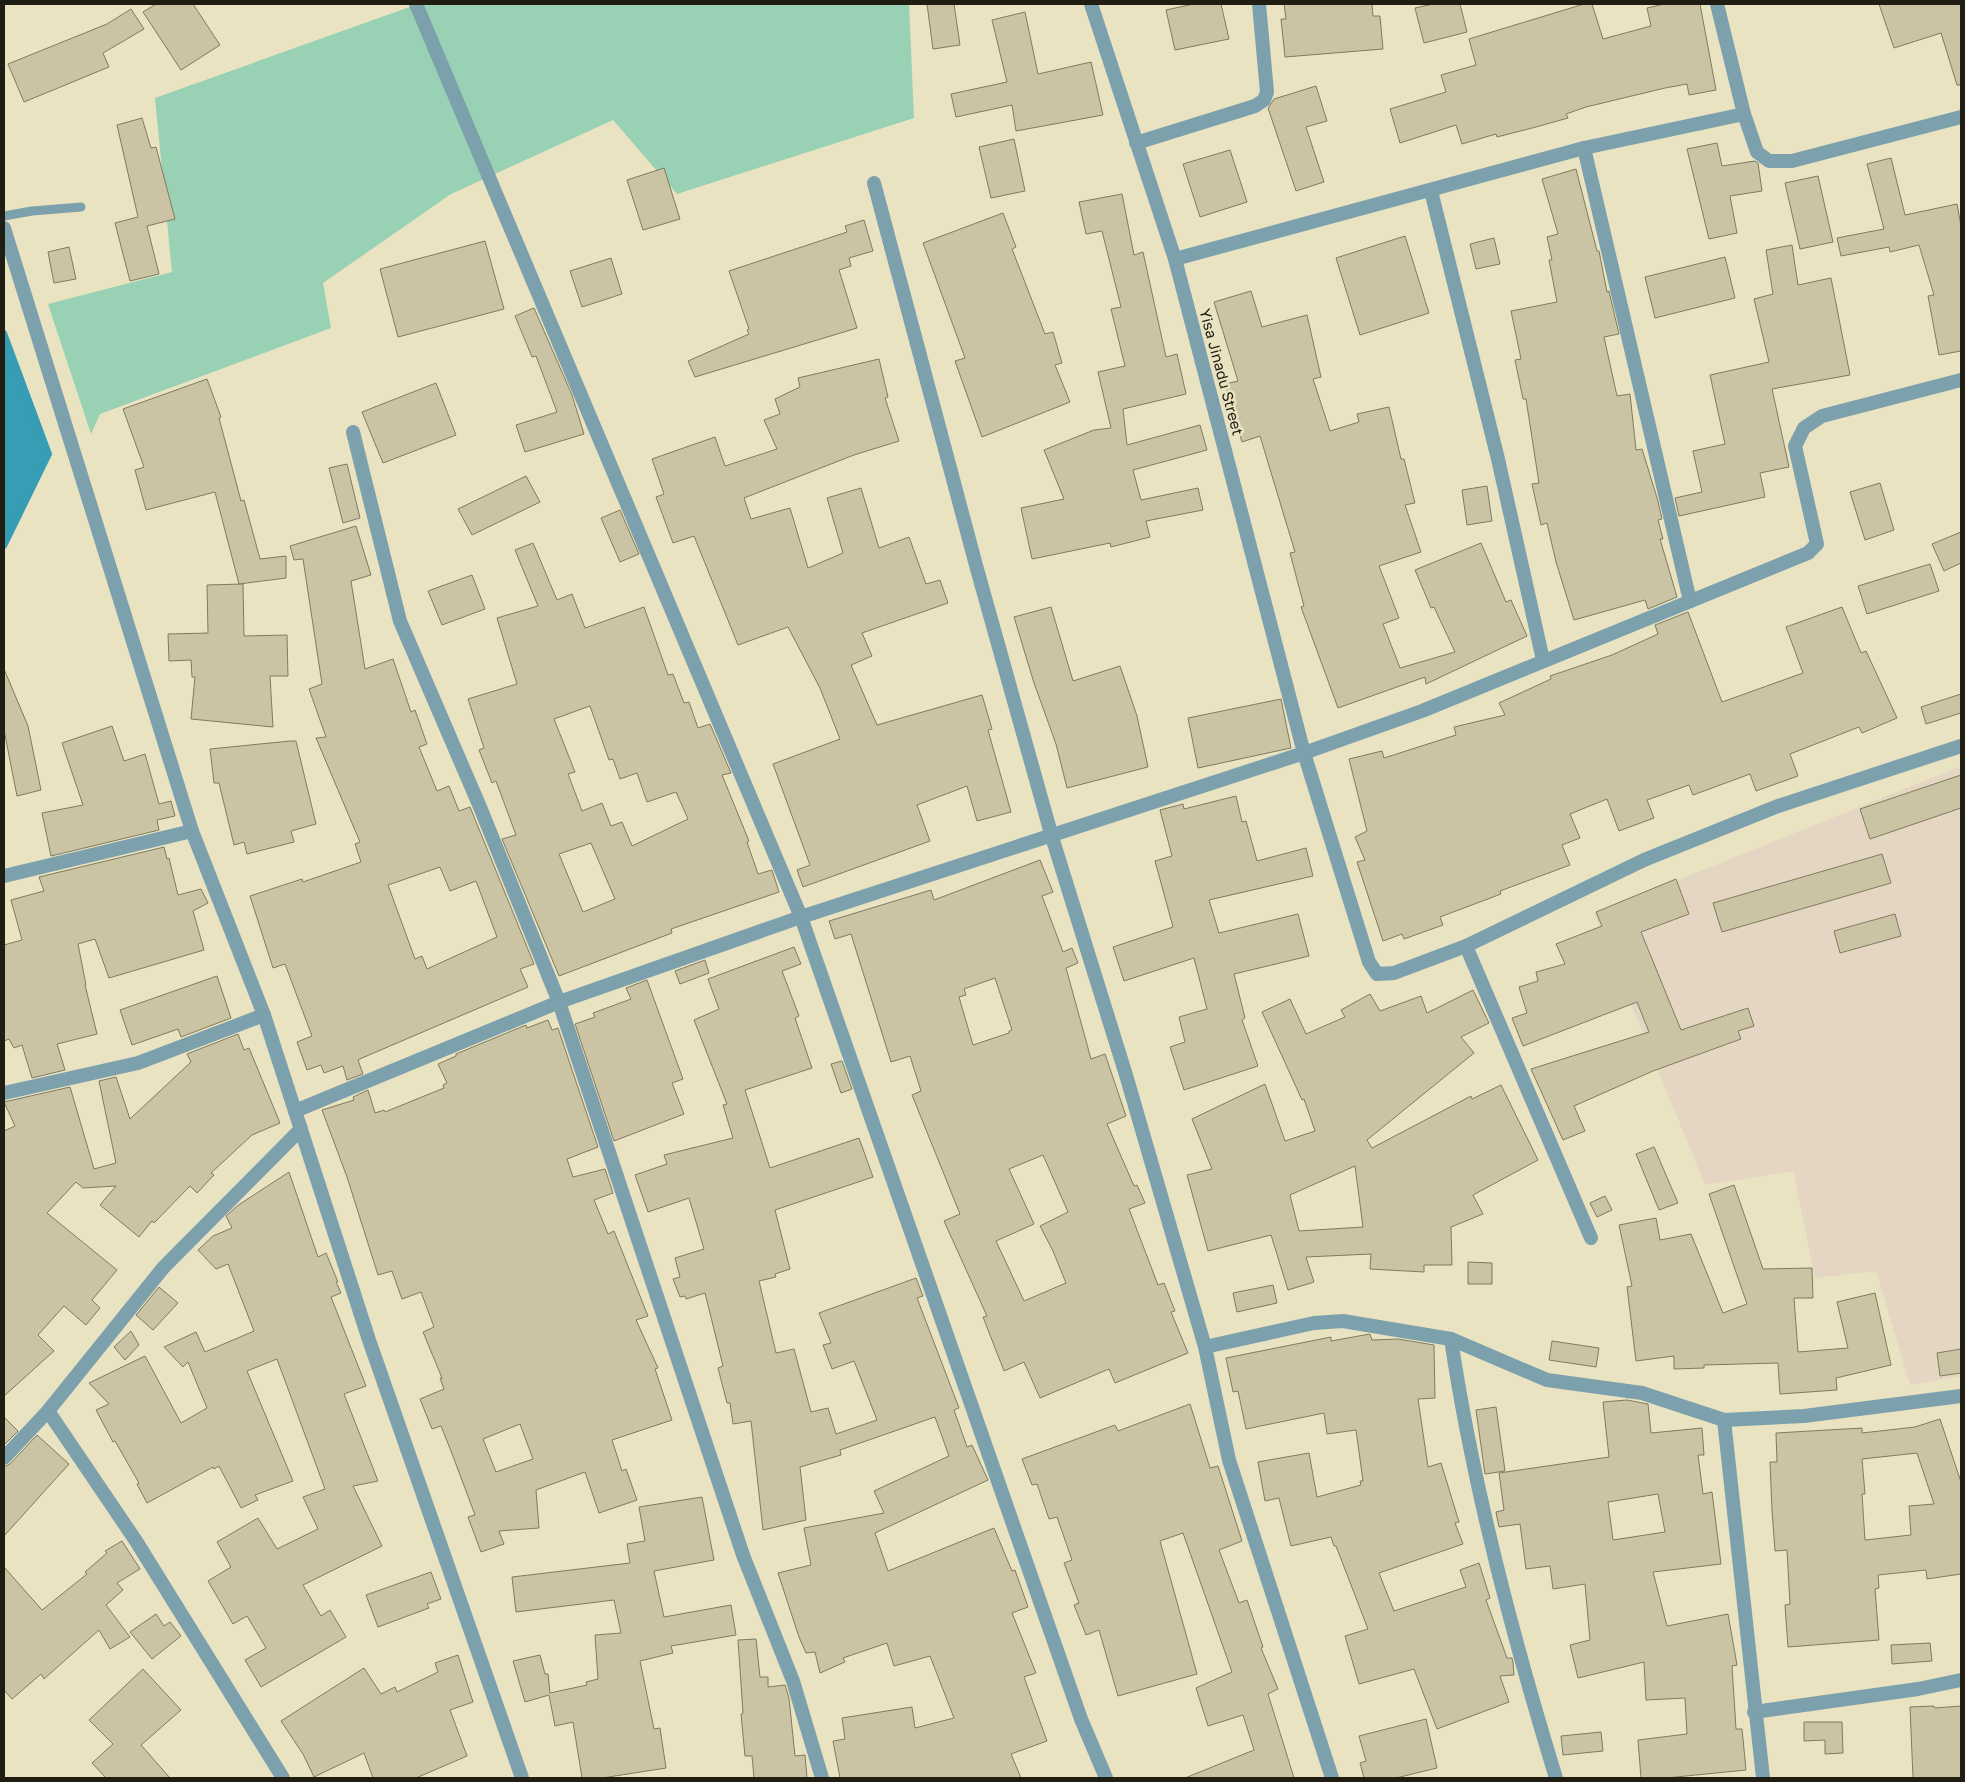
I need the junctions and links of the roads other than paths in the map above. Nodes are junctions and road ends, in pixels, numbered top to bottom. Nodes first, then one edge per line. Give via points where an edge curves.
1 (416, 4) edge
2 (1091, 4) edge
3 (1259, 4) edge
4 (1717, 4) edge
5 (1744, 114) junction
6 (1961, 116) edge
7 (1136, 143) junction
8 (1584, 148) junction
9 (874, 183) dead end
10 (1431, 191) junction
11 (81, 207) dead end
12 (4, 216) edge
13 (4, 228) edge
14 (1175, 259) junction
15 (1961, 380) edge
16 (353, 432) dead end
17 (1690, 601) junction
18 (1543, 660) junction
19 (1961, 746) edge
20 (1304, 753) junction
21 (192, 831) junction
22 (1052, 837) junction
23 (4, 876) edge
24 (801, 917) junction
25 (1466, 946) junction
26 (559, 1002) junction
27 (264, 1016) junction
28 (4, 1093) edge
29 (296, 1111) junction
30 (301, 1129) junction
31 (1591, 1238) dead end
32 (1451, 1338) junction
33 (1205, 1347) junction
34 (1961, 1396) edge
35 (48, 1412) junction
36 (1724, 1420) junction
37 (4, 1458) edge
38 (1961, 1680) edge
39 (1754, 1712) junction
40 (283, 1778) edge
41 (522, 1778) edge
42 (822, 1778) edge
43 (1106, 1778) edge
44 (1332, 1778) edge
45 (1556, 1778) edge
46 (1763, 1778) edge

1 - 24 street
2 - 7 street, Yisa Jinadu Street
3 - 7 street via 1267,92 1264,100 1256,106
4 - 5 street
5 - 6 street via 1757,152 1769,161 1792,161
5 - 8 street
7 - 14 street, Yisa Jinadu Street
8 - 10 street
8 - 17 street
9 - 22 street
10 - 14 street
10 - 18 street via 1498,459
11 - 12 lane
13 - 21 street
14 - 20 street, Yisa Jinadu Street
15 - 17 street via 1822,416 1804,428 1795,446 1817,544 1808,554
16 - 26 street via 400,620
17 - 18 street
18 - 20 street via 1422,711
19 - 25 street via 1778,806 1644,860
20 - 22 street
20 - 25 street, Yisa Jinadu Street via 1369,962 1377,974 1394,973
21 - 23 street
21 - 27 street
22 - 24 street
22 - 33 street
24 - 26 street
24 - 43 street via 1077,1709
25 - 31 street
26 - 29 street
26 - 42 street via 743,1555 793,1681
27 - 28 street via 138,1063
27 - 29 street
29 - 30 street
30 - 35 street via 163,1268
30 - 41 street via 369,1340
32 - 33 street via 1343,1321 1314,1323
32 - 36 street via 1547,1380 1642,1393
32 - 45 street via 1473,1469 1537,1718
33 - 44 street via 1229,1460
34 - 36 street via 1804,1416
35 - 37 street
35 - 40 street via 136,1541
36 - 39 street
38 - 39 street
39 - 46 street

